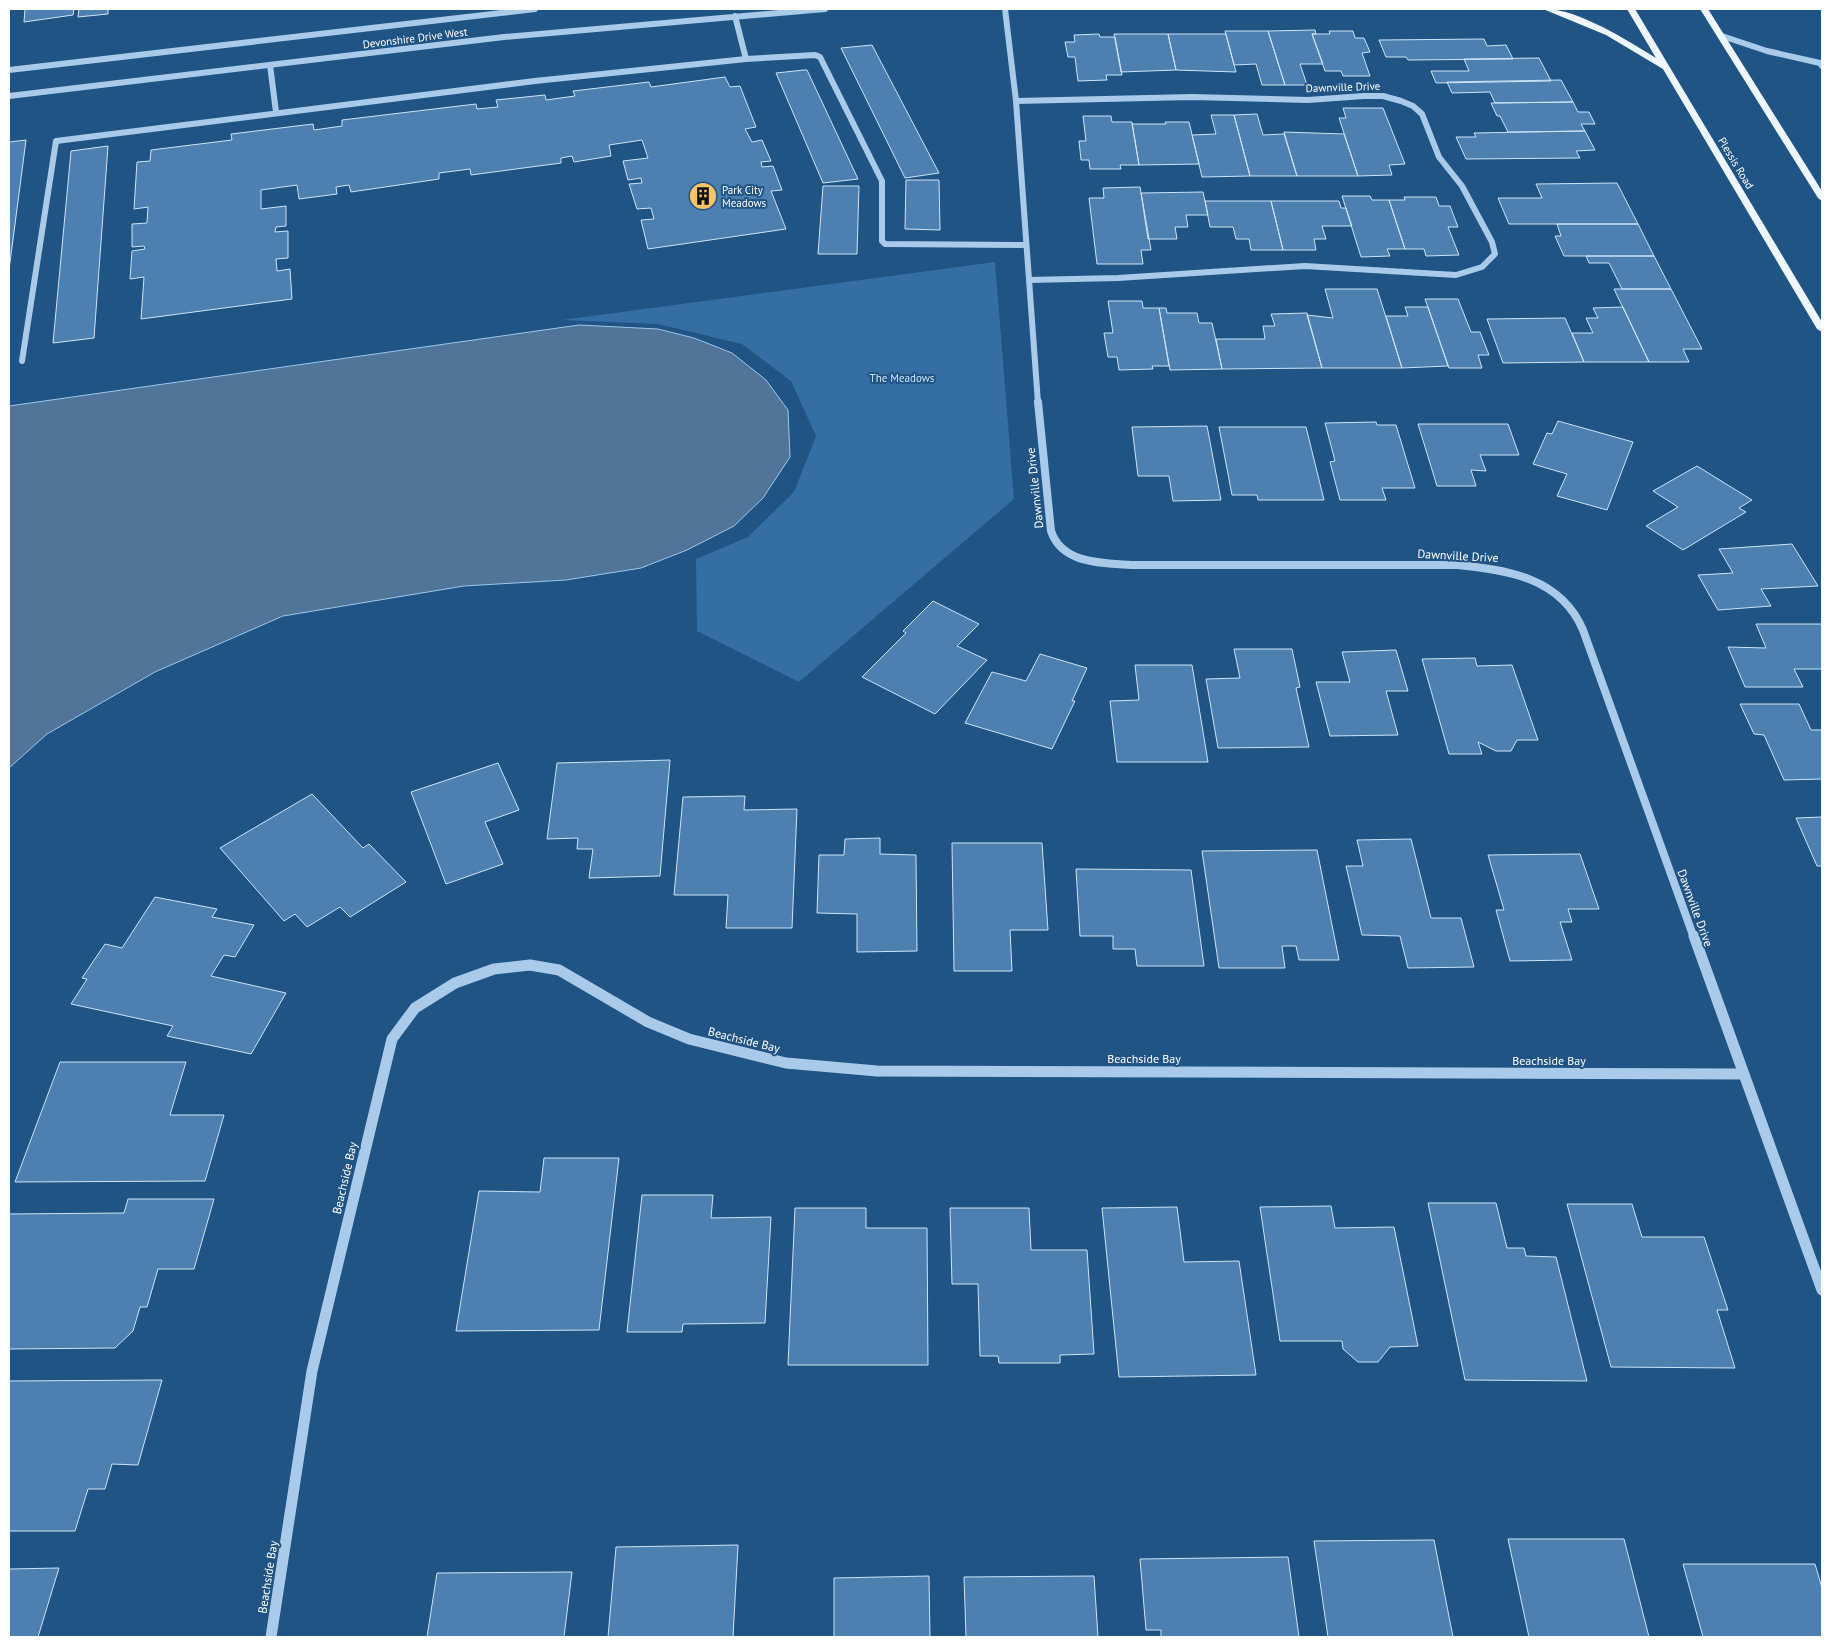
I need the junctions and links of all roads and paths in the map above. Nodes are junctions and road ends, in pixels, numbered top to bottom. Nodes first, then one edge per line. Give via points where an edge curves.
1 (535, 9) edge
2 (825, 9) edge
3 (1005, 9) edge
4 (1547, 9) edge
5 (1631, 9) edge
6 (1704, 9) edge
7 (735, 16) junction
8 (1722, 36) junction
9 (746, 59) junction
10 (1821, 64) edge
11 (270, 65) junction
12 (1667, 69) junction
13 (9, 70) edge
14 (9, 96) edge
15 (1016, 101) junction
16 (276, 112) junction
17 (1822, 198) edge
18 (1025, 245) junction
19 (1029, 280) junction
20 (1822, 329) edge
21 (22, 362) dead end
22 (1743, 1074) junction
23 (1822, 1290) edge
24 (271, 1637) edge

1 - 13 street, Devonshire Drive West
2 - 7 street, Devonshire Drive West
3 - 15 street, Dawnville Drive
4 - 12 main road via 1576,17 1621,38
5 - 12 main road, Plessis Road
6 - 8 main road
7 - 9 street
7 - 11 street, Devonshire Drive West via 504,37
8 - 10 street
8 - 17 main road
9 - 16 street
9 - 18 street via 805,54 820,57 882,181 882,241 885,244
11 - 14 street, Devonshire Drive West
11 - 16 street
12 - 20 main road, Plessis Road
15 - 18 street, Dawnville Drive
15 - 19 street, Dawnville Drive via 1192,97 1308,100 1364,96 1383,96 1401,101 1422,114 1439,158 1462,186 1492,242 1495,254 1490,263 1460,275 1288,266 1129,278
16 - 21 street via 56,141
18 - 19 street, Dawnville Drive
19 - 22 street, Dawnville Drive via 1047,510 1052,537 1073,558 1130,565 1458,565 1505,569 1548,585 1575,615
22 - 23 street, Dawnville Drive
22 - 24 street, Beachside Bay via 878,1071 786,1063 689,1039 648,1022 559,970 530,965 494,969 455,983 415,1008 392,1039 312,1371

